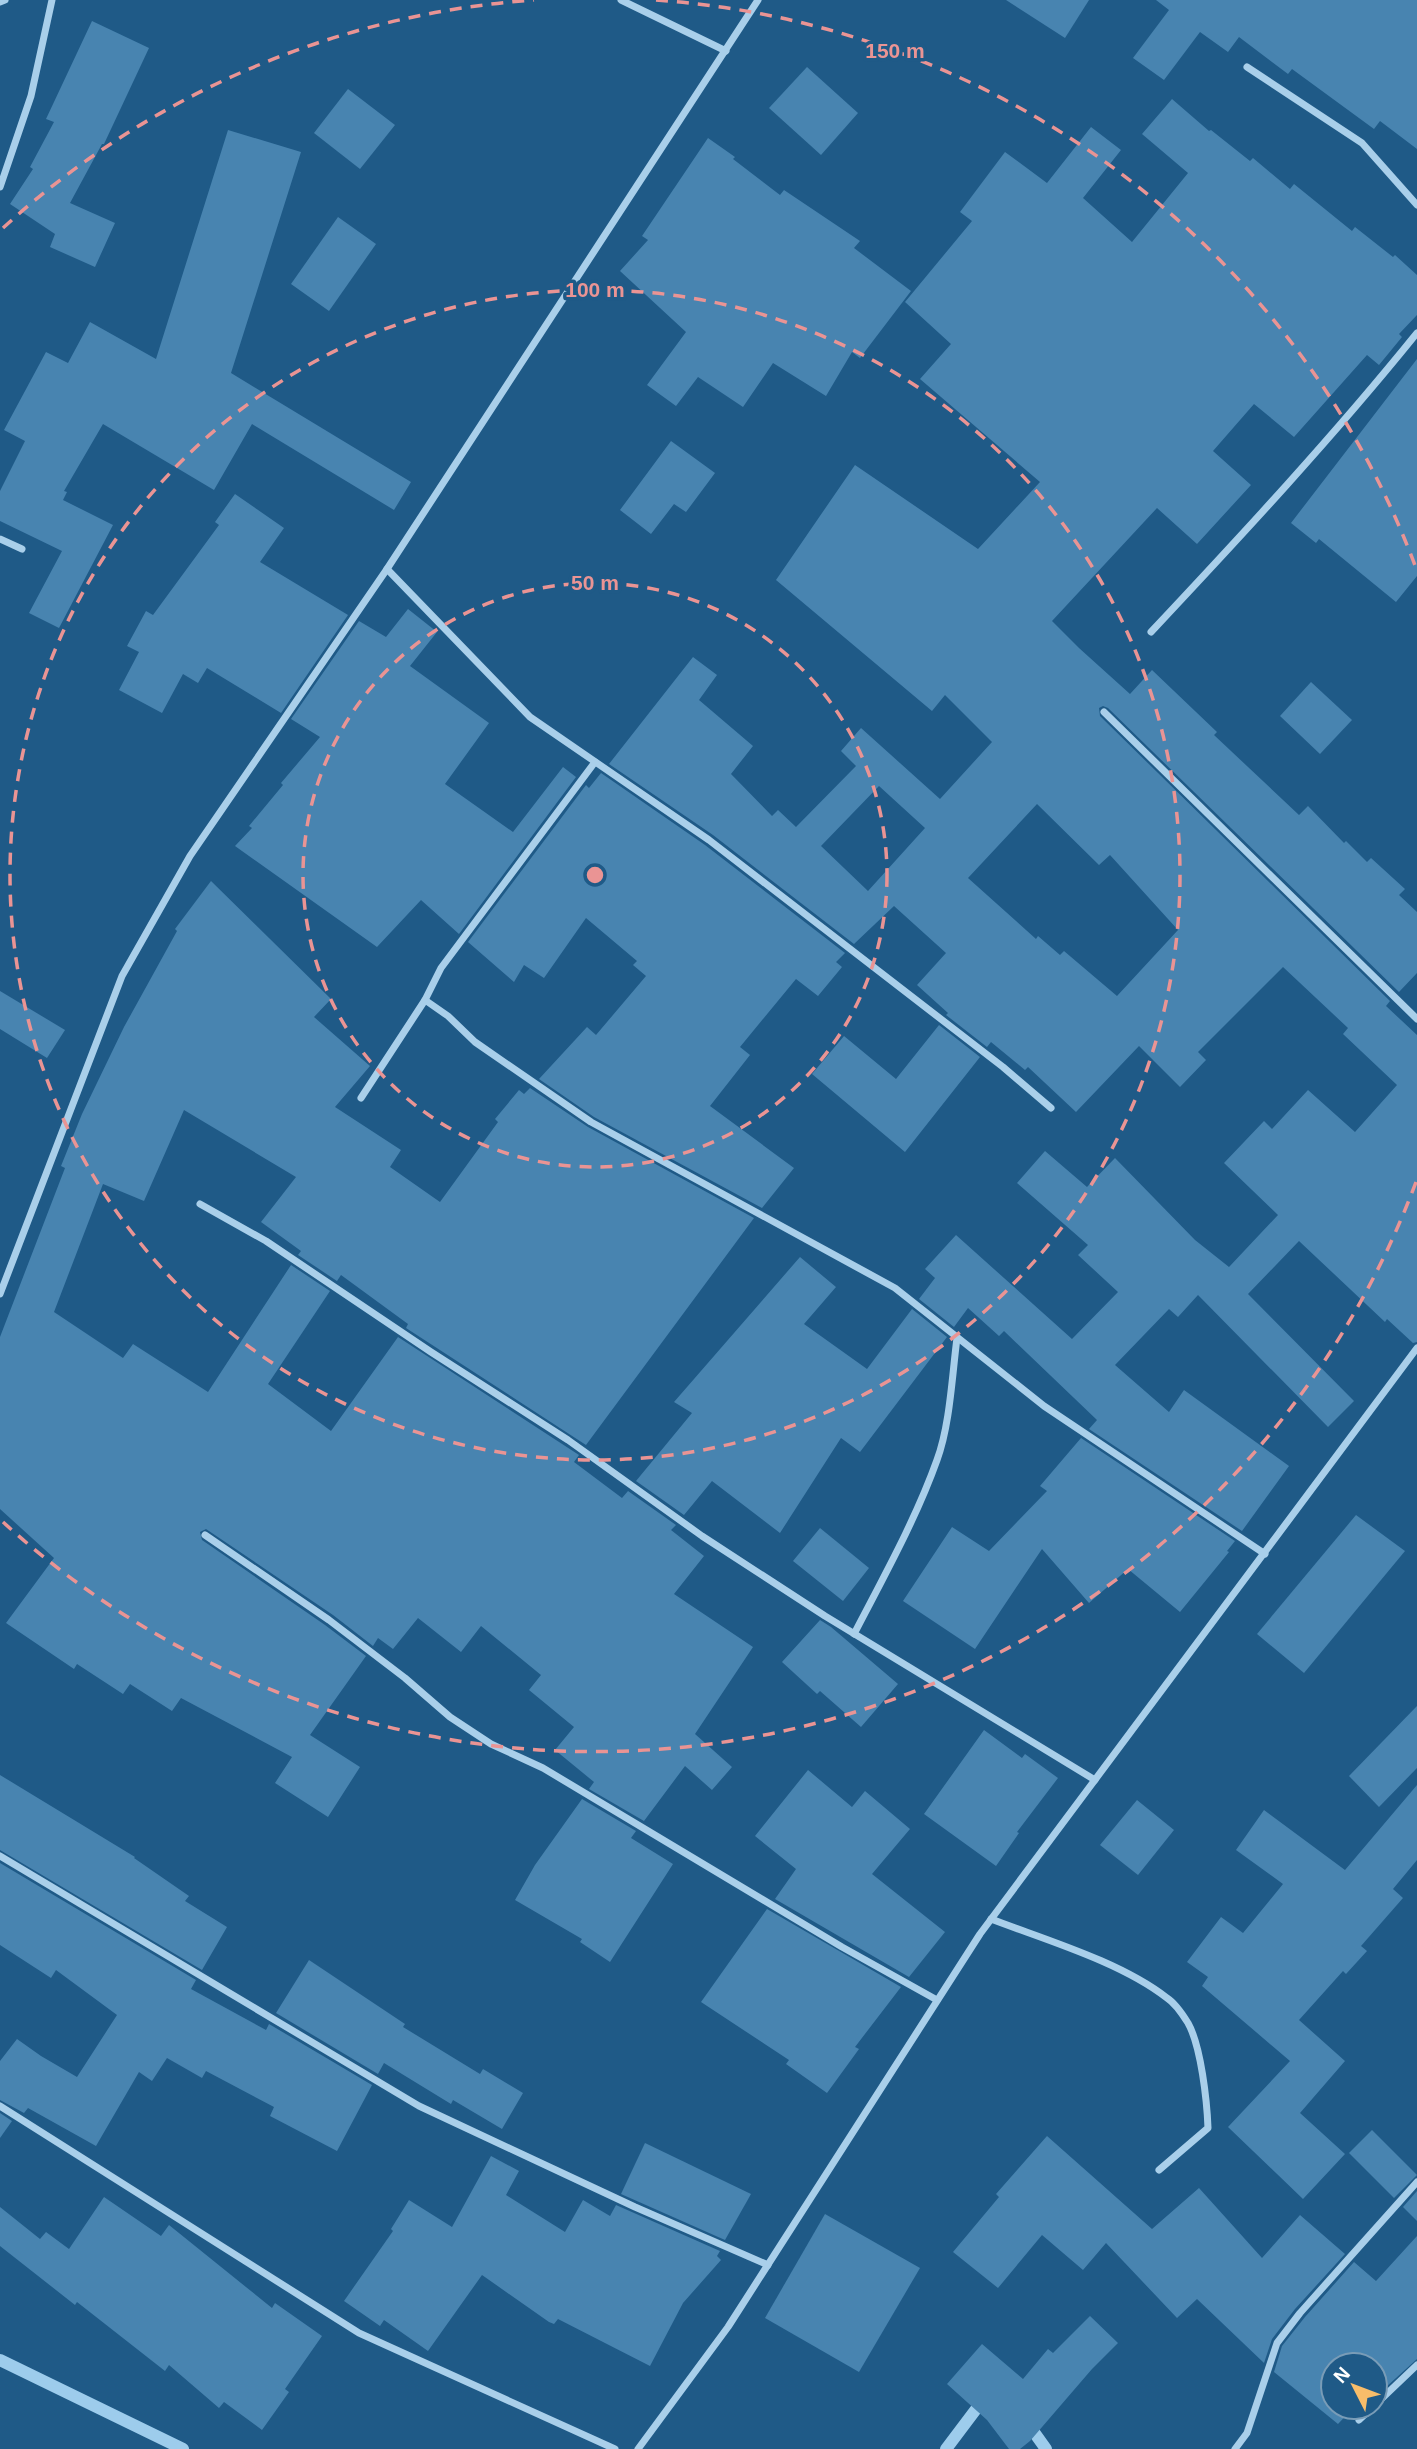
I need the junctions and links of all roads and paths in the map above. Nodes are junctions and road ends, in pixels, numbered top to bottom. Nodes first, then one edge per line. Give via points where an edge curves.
1 (5, 0) edge
2 (51, 0) edge
3 (621, 0) edge
4 (758, 0) edge
5 (0, 2) edge
6 (726, 51) junction
7 (1247, 67) dead end
8 (0, 187) edge
9 (1417, 205) edge
10 (1417, 333) edge
11 (0, 539) edge
12 (22, 549) dead end
13 (387, 569) junction
14 (1151, 632) dead end
15 (1104, 712) dead end
16 (595, 762) junction
17 (425, 1000) junction
18 (1417, 1019) edge
19 (361, 1098) dead end
20 (1051, 1108) dead end
21 (200, 1204) dead end
22 (0, 1294) edge
23 (957, 1338) junction
24 (1416, 1353) edge
25 (205, 1535) dead end
26 (1265, 1554) junction
27 (854, 1634) junction
28 (1095, 1780) junction
29 (0, 1856) edge
30 (991, 1919) junction
31 (937, 2000) junction
32 (0, 2106) edge
33 (1159, 2170) dead end
34 (1417, 2182) edge
35 (768, 2265) junction
36 (1417, 2364) edge
37 (1389, 2391) edge
38 (615, 2449) edge
39 (638, 2449) edge
40 (1235, 2449) edge

1 - 5 street
2 - 8 street via 31,96
3 - 6 street
4 - 6 street
6 - 13 street
7 - 9 street via 1362,143
10 - 14 street via 1339,426
11 - 12 street
13 - 16 street via 530,717
13 - 22 street via 190,856 122,976
15 - 18 street
16 - 17 street via 447,959
16 - 20 street via 709,840
17 - 19 street
17 - 23 street via 475,1042 592,1122 895,1288
21 - 27 street via 265,1241 568,1440 702,1536
23 - 26 street via 1044,1406
23 - 27 street via 938,1458
24 - 26 street
25 - 31 street via 330,1620 450,1717 491,1744 542,1768
26 - 28 street
27 - 28 street
28 - 30 street
29 - 35 street via 419,2106
30 - 31 street
30 - 33 street via 1121,1971 1169,1999 1189,2024 1208,2104 1208,2128
31 - 35 street
32 - 38 street via 359,2333
34 - 40 street via 1277,2343 1247,2432
35 - 39 street
36 - 37 street

